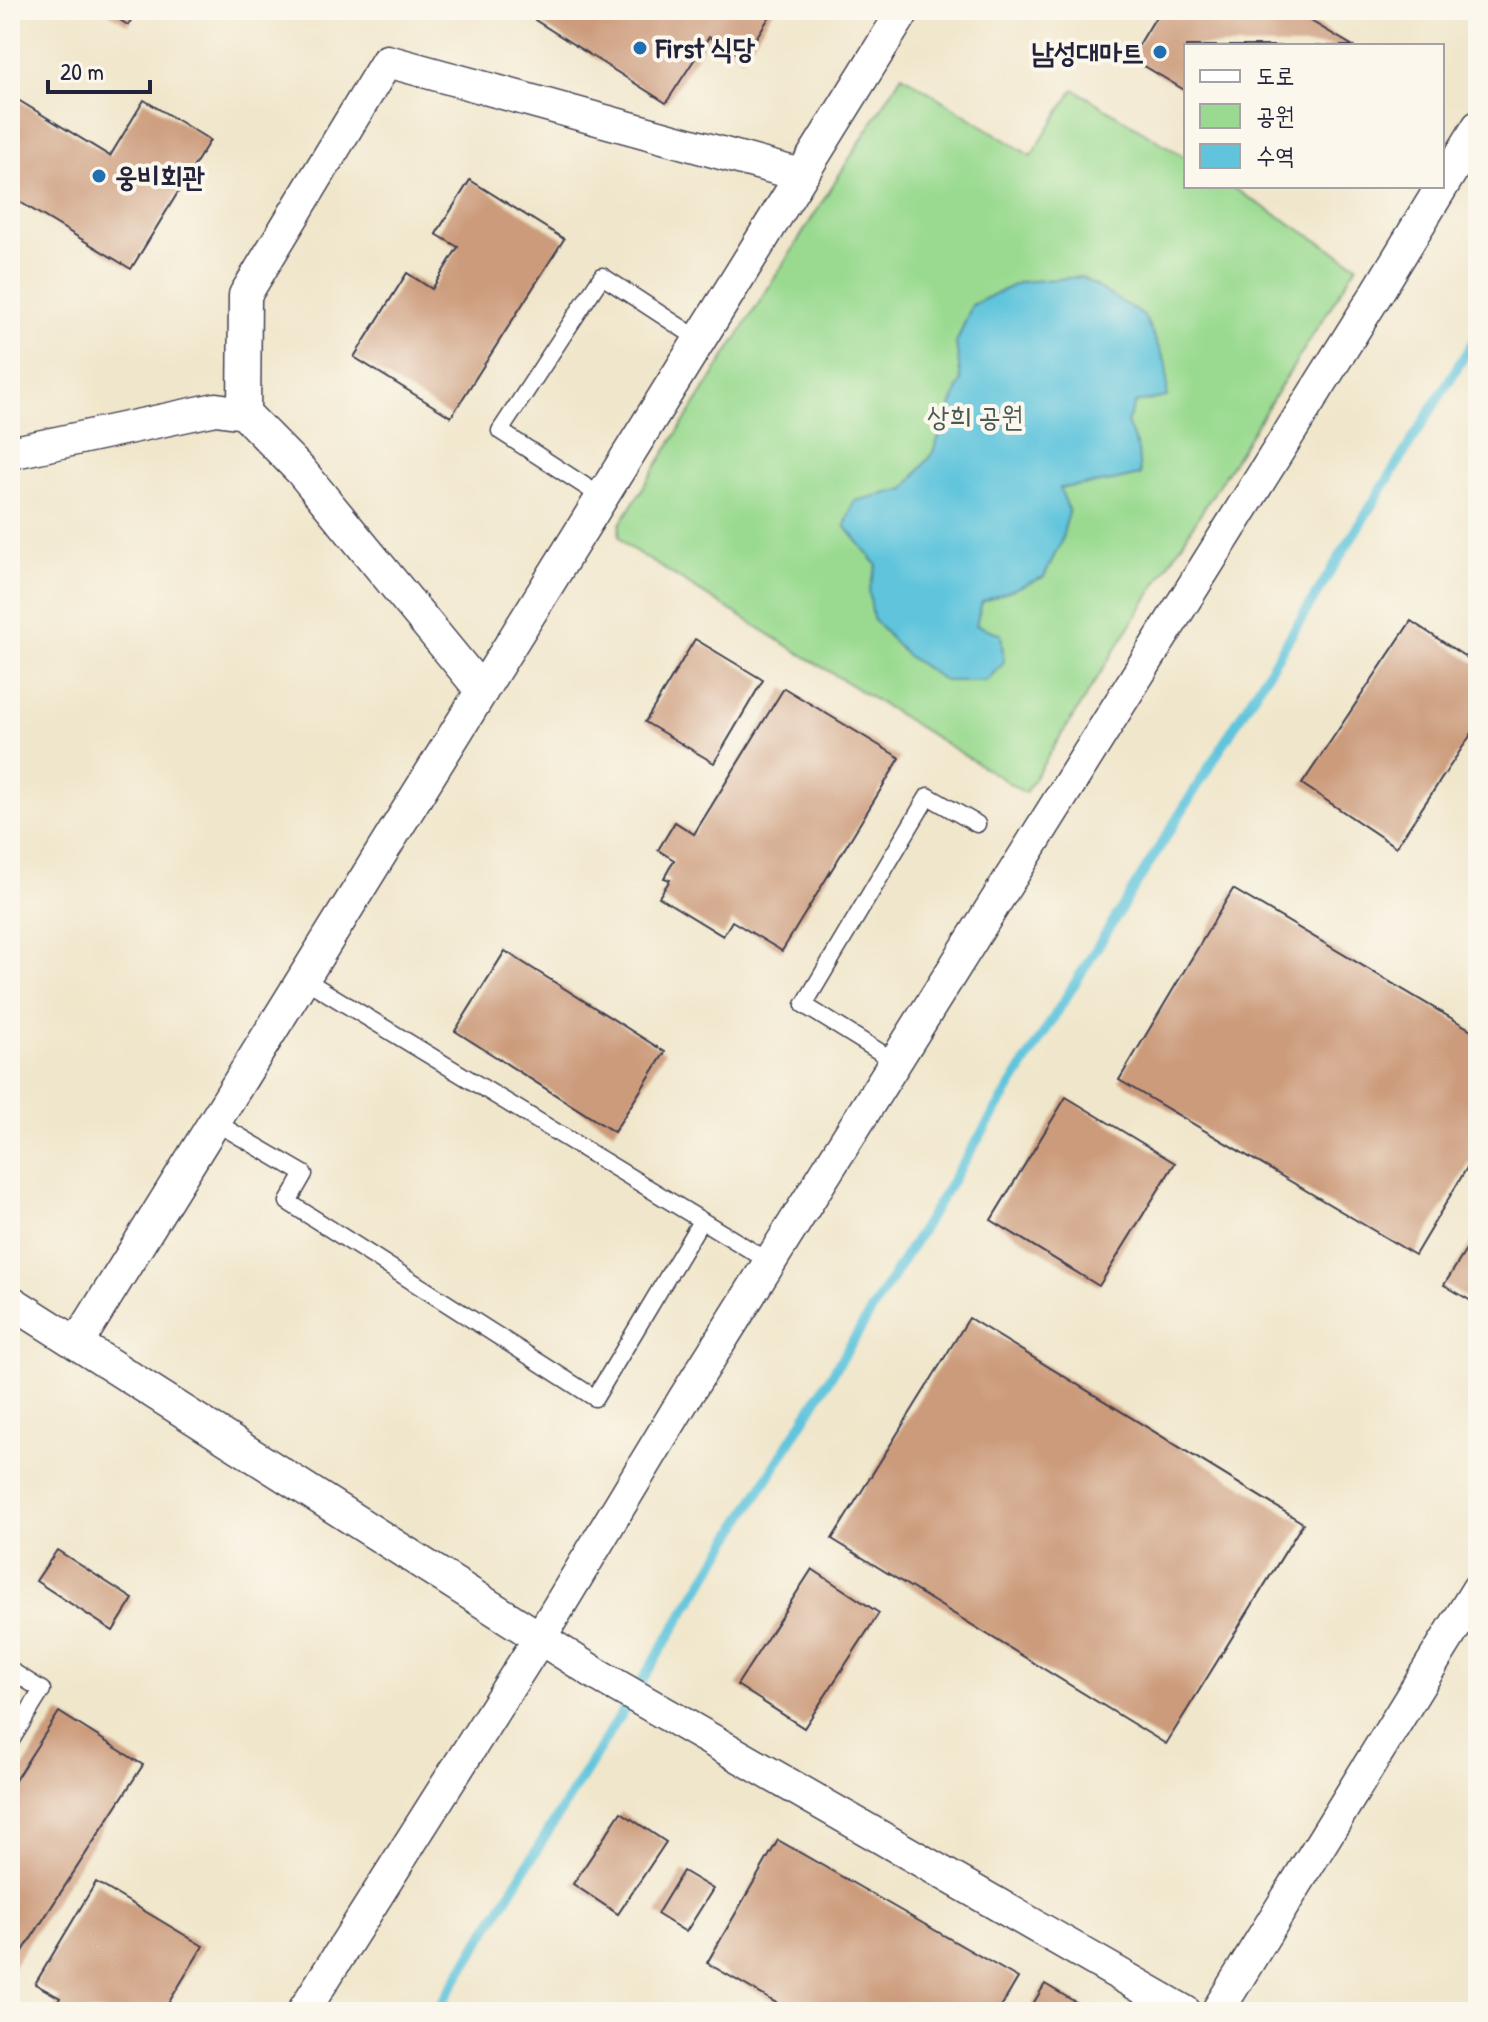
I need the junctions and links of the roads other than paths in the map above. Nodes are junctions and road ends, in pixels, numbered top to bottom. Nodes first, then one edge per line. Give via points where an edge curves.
1 (904, 10) edge
2 (1478, 127) edge
3 (801, 175) junction
4 (1444, 183) edge
5 (1441, 188) edge
6 (700, 340) junction
7 (244, 413) junction
8 (10, 453) edge
9 (602, 497) junction
10 (482, 691) junction
11 (977, 824) dead end
12 (304, 979) junction
13 (896, 1062) junction
14 (215, 1122) junction
15 (701, 1221) junction
16 (770, 1262) junction
17 (10, 1301) edge
18 (78, 1342) junction
19 (1478, 1589) edge
20 (541, 1636) junction
21 (10, 1670) edge
22 (10, 1742) edge
23 (303, 2012) edge
24 (1185, 2012) edge
25 (1217, 2012) edge

1 - 3 street
2 - 4 street
3 - 6 street
3 - 7 street via 387,61 245,295
5 - 13 street
6 - 9 street
6 - 9 lane via 602,276 500,431
7 - 8 street via 216,409
7 - 10 street via 301,471
9 - 10 street
10 - 12 street
11 - 13 lane via 928,796 804,1005
12 - 14 street
12 - 15 lane
13 - 16 street
14 - 15 lane via 304,1174 288,1202 595,1398
14 - 18 street
15 - 16 lane
16 - 20 street
17 - 18 street
18 - 20 street
19 - 25 street
20 - 23 street
20 - 24 street via 598,1675
21 - 22 lane via 42,1690

